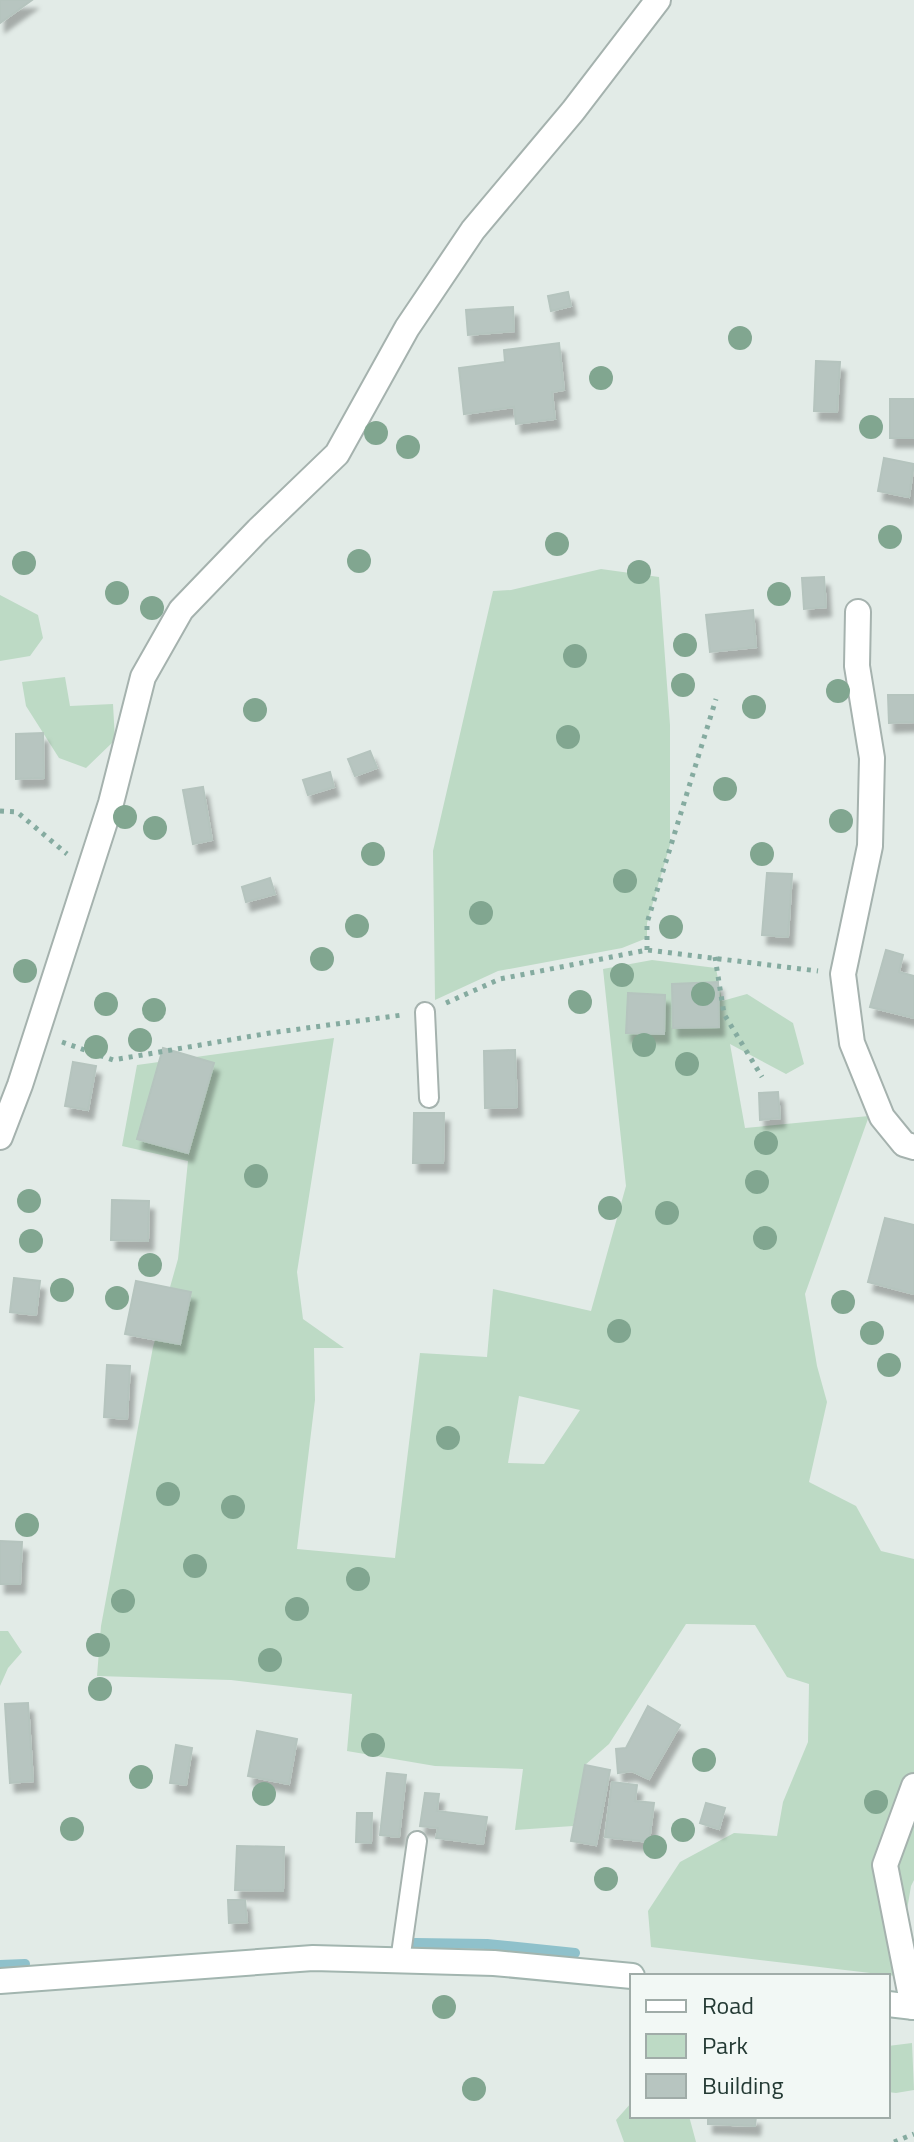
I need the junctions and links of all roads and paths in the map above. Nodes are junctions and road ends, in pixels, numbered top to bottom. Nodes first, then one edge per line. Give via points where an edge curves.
1 (658, 0) edge
2 (858, 612) dead end
3 (716, 699) dead end
4 (0, 811) edge
5 (88, 873) junction
6 (647, 950) dead end
7 (715, 957) dead end
8 (425, 1012) dead end
9 (762, 1077) dead end
10 (429, 1098) dead end
11 (0, 1137) edge
12 (914, 1147) edge
13 (914, 1786) edge
14 (417, 1841) dead end
15 (400, 1961) junction
16 (630, 1976) edge
17 (0, 1981) edge
18 (890, 2004) edge
19 (914, 2007) edge
20 (914, 2134) edge
21 (894, 2142) edge

1 - 5 street via 473,230 407,328 337,454 181,610 143,677
2 - 12 street via 857,666 872,758 870,846 843,974 852,1043 882,1117 904,1144
3 - 6 path via 647,923
4 - 5 path via 17,812
5 - 11 street
7 - 9 path via 724,1014
8 - 10 lane
13 - 19 street via 885,1865
14 - 15 lane
15 - 16 street via 494,1963
15 - 17 street via 313,1958
18 - 19 street
20 - 21 path

